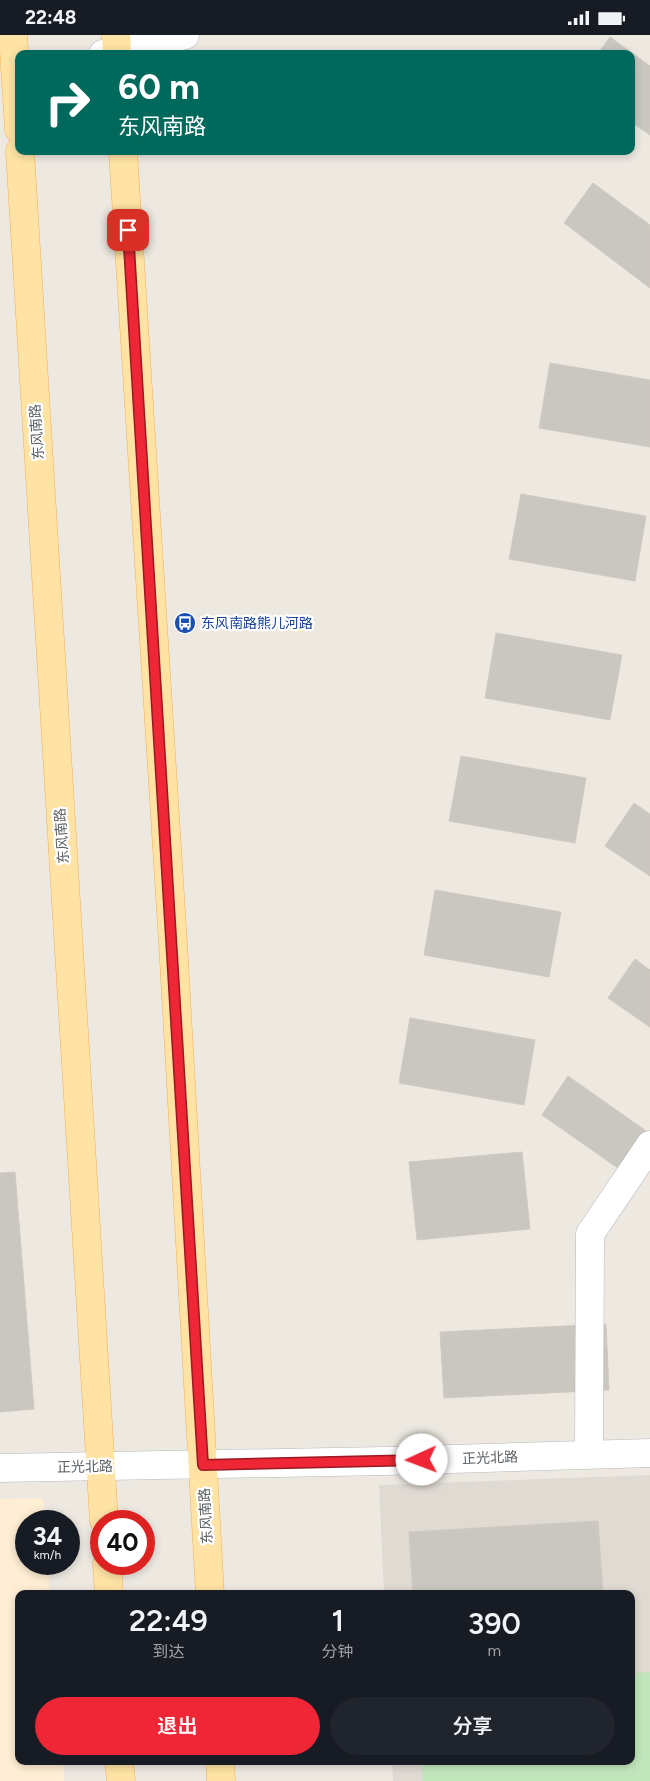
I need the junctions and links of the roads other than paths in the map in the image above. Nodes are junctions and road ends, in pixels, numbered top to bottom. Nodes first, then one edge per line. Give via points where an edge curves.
1 (13, 35) edge
2 (185, 35) edge
3 (113, 48) edge
4 (11, 73) edge
5 (15, 101) edge
6 (20, 155) edge
7 (123, 155) edge
8 (650, 1145) edge
9 (650, 1453) edge
10 (589, 1455) junction
11 (203, 1465) junction
12 (101, 1467) junction
13 (0, 1469) edge
14 (103, 1510) edge
15 (108, 1575) edge
16 (109, 1590) edge
17 (210, 1590) edge
18 (120, 1765) edge
19 (220, 1765) edge
20 (121, 1781) edge
21 (221, 1781) edge

1 - 4 main road
2 - 3 street
4 - 5 main road
6 - 12 main road, 东风南路
7 - 11 main road, 东风南路
8 - 10 street via 590,1234
9 - 10 street, 正光北路
10 - 11 street, 正光北路
11 - 12 street, 正光北路
11 - 17 main road, 东风南路
12 - 13 street, 正光北路
12 - 14 main road, 东风南路
15 - 16 main road
18 - 20 main road
19 - 21 main road

